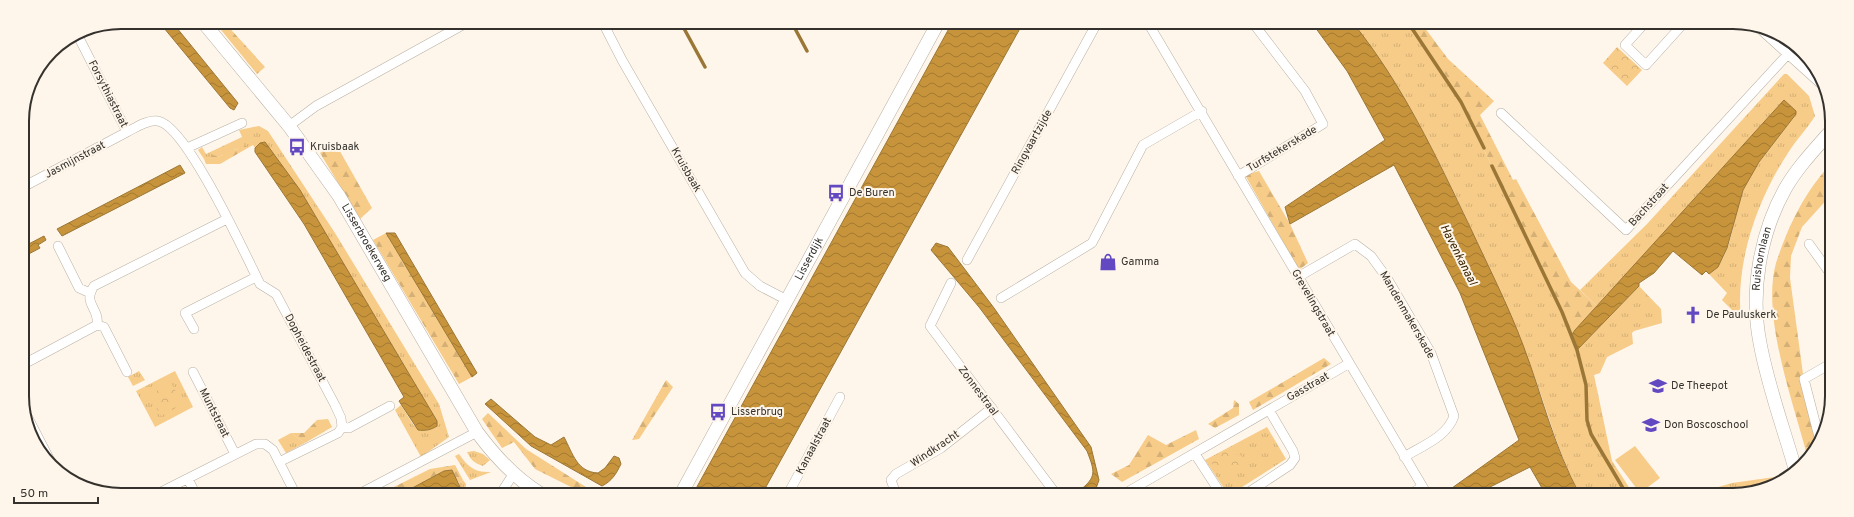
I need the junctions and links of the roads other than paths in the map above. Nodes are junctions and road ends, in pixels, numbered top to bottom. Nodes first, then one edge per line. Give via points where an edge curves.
1 (209, 29) edge
2 (455, 29) edge
3 (606, 29) edge
4 (935, 29) edge
5 (1094, 29) edge
6 (1152, 29) edge
7 (1258, 29) edge
8 (1639, 29) edge
9 (1678, 29) edge
10 (1768, 36) edge
11 (80, 39) edge
12 (1788, 54) junction
13 (1815, 79) edge
14 (1202, 111) junction
15 (1501, 113) dead end
16 (242, 123) dead end
17 (288, 126) junction
18 (127, 132) junction
19 (1825, 138) edge
20 (187, 148) junction
21 (202, 171) joint
22 (1238, 176) junction
23 (29, 184) edge
24 (228, 219) junction
25 (1809, 244) dead end
26 (58, 246) dead end
27 (967, 260) dead end
28 (1825, 266) edge
29 (256, 277) junction
30 (1298, 277) junction
31 (951, 283) dead end
32 (90, 293) junction
33 (1001, 298) dead end
34 (787, 300) junction
35 (97, 324) junction
36 (194, 329) dead end
37 (29, 361) edge
38 (1348, 364) junction
39 (1825, 367) edge
40 (127, 372) dead end
41 (193, 372) dead end
42 (840, 398) dead end
43 (390, 406) dead end
44 (992, 408) junction
45 (1269, 410) junction
46 (342, 427) junction
47 (477, 432) junction
48 (1818, 432) edge
49 (235, 454) junction
50 (1195, 454) junction
51 (1404, 457) junction
52 (279, 462) junction
53 (1794, 465) edge
54 (514, 473) junction
55 (188, 479) junction
56 (169, 488) edge
57 (192, 488) edge
58 (292, 488) edge
59 (371, 488) edge
60 (505, 488) edge
61 (533, 488) edge
62 (684, 488) edge
63 (791, 488) edge
64 (894, 488) edge
65 (1052, 488) edge
66 (1135, 488) edge
67 (1217, 488) edge
68 (1255, 488) edge
69 (1422, 488) edge

1 - 17 main road, Lisserbroekerweg
2 - 17 street via 316,106
3 - 34 street, Kruisbaak via 745,273 760,286
4 - 34 main road, Lisserdijk
5 - 27 street, Ringvaartzijde
6 - 14 street, Grevelingstraat
7 - 22 street, Turfstekerskade via 1305,91 1323,124
8 - 9 street via 1624,45 1646,65
10 - 12 street
11 - 18 street, Forsythiastraat
12 - 13 street
12 - 15 street, Bachstraat via 1626,230
14 - 22 street, Grevelingstraat
14 - 33 street via 1143,145 1092,243
16 - 20 street
17 - 47 main road, Lisserbroekerweg via 339,196
18 - 20 street, Forsythiastraat via 158,121 167,125
18 - 23 street, Jasmijnstraat
19 - 53 main road, Ruishornlaan via 1786,189 1764,239 1759,267 1757,318 1760,342
20 - 21 street, Forsythiastraat
21 - 24 street, Dopheidestraat
22 - 30 street, Grevelingstraat
24 - 29 street, Dopheidestraat
24 - 32 street via 94,286
25 - 28 street
26 - 32 street via 79,288
29 - 36 street via 186,313
29 - 46 street, Dopheidestraat via 260,284 276,294 341,418
30 - 38 street, Grevelingstraat
30 - 51 street, Mandenmakerskade via 1355,244 1371,256 1387,278 1431,353 1454,416 1451,426 1442,434
31 - 44 street, Zonnestraal via 930,326
32 - 35 street via 89,301 98,320
34 - 62 main road, Lisserdijk
35 - 37 street
35 - 40 street via 104,327
38 - 45 street, Gasstraat
38 - 51 street, Grevelingstraat
39 - 48 street via 1804,380
41 - 49 street, Muntstraat
42 - 63 street, Kanaalstraat
43 - 46 street via 348,428
44 - 64 street, Windkracht via 941,448 896,474 891,480
44 - 65 street, Zonnestraal
45 - 50 street, Gasstraat
45 - 68 street via 1293,451 1294,458 1290,464
46 - 52 street via 338,433
47 - 54 main road, Lisserbroekerweg via 488,448
47 - 59 street
49 - 52 street via 256,444 264,444 273,450
49 - 55 street
50 - 66 street, Gasstraat
50 - 67 street
51 - 69 street, Grevelingstraat
52 - 58 street
54 - 60 street
54 - 61 main road, Lisserbroekerweg
55 - 56 street
55 - 57 street

